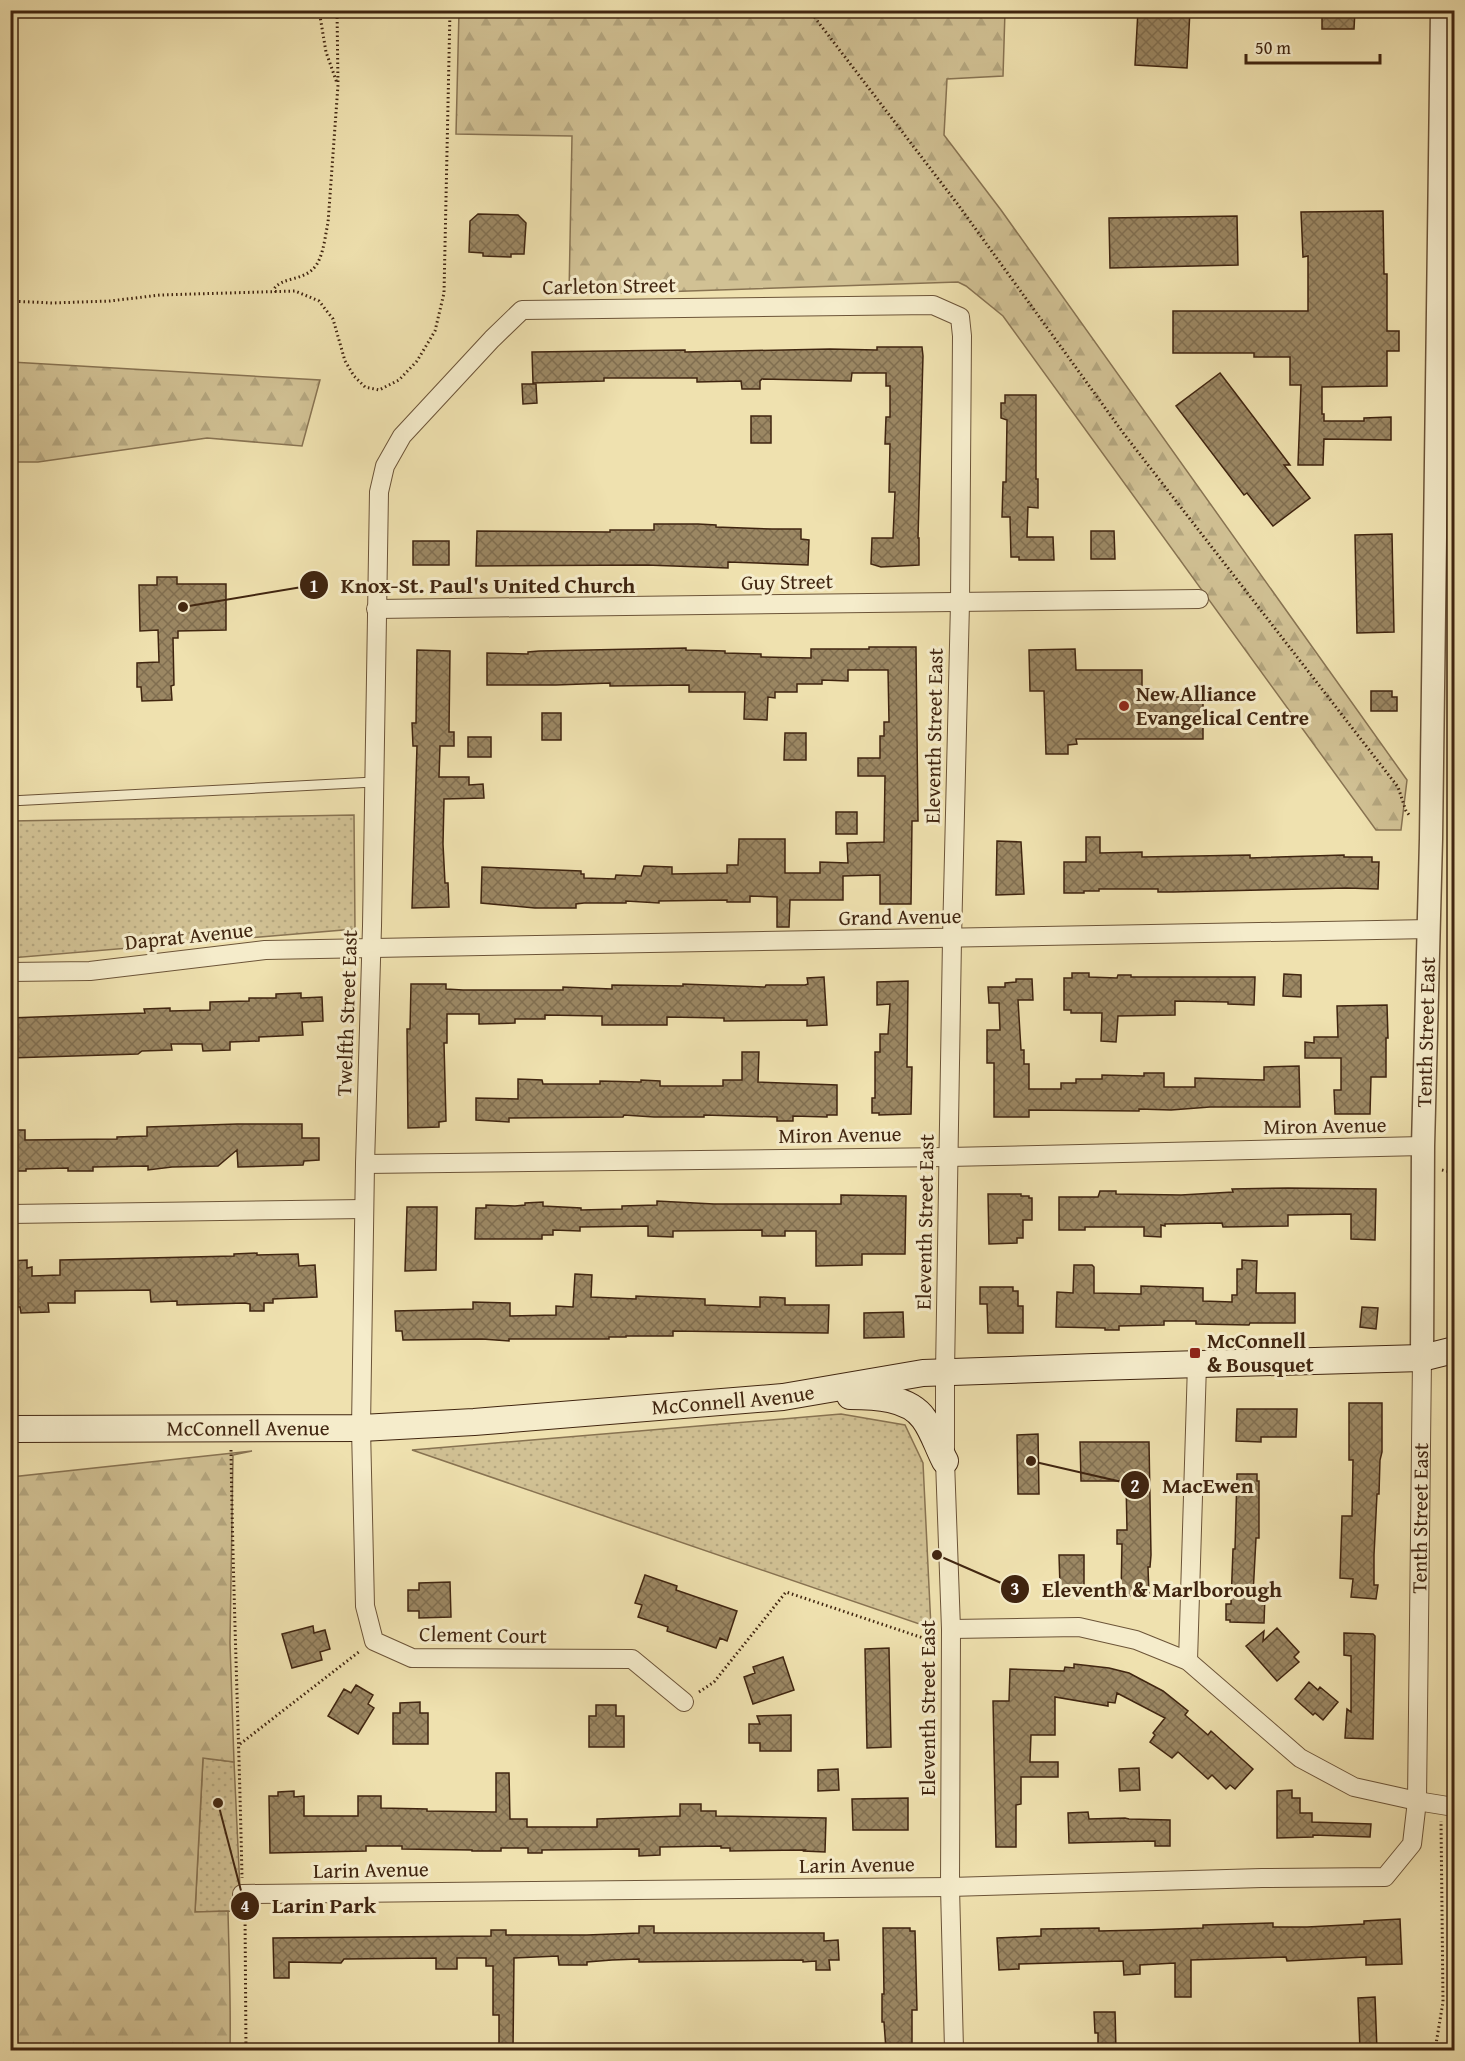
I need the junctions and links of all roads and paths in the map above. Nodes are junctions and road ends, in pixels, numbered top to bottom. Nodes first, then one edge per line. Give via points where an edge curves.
1 (319, 10) edge
2 (337, 10) edge
3 (450, 10) edge
4 (809, 10) edge
5 (1442, 10) edge
6 (338, 85) junction
7 (276, 292) junction
8 (10, 301) edge
9 (962, 394) joint
10 (1199, 599) dead end
11 (960, 603) junction
12 (376, 604) junction
13 (374, 783) junction
14 (10, 801) edge
15 (1431, 839) junction
16 (1430, 929) junction
17 (952, 939) junction
18 (372, 948) junction
19 (10, 972) edge
20 (1423, 1146) junction
21 (948, 1157) junction
22 (365, 1164) junction
23 (1437, 1169) dead end
24 (1454, 1173) edge
25 (364, 1209) junction
26 (10, 1214) edge
27 (1455, 1350) edge
28 (1422, 1358) junction
29 (1197, 1364) junction
30 (945, 1373) junction
31 (783, 1397) junction
32 (361, 1428) junction
33 (231, 1429) junction
34 (10, 1430) edge
35 (945, 1461) junction
36 (951, 1629) junction
37 (374, 1641) junction
38 (951, 1648) junction
39 (1188, 1660) junction
40 (684, 1702) joint
41 (239, 1744) junction
42 (1417, 1801) junction
43 (1448, 1806) edge
44 (950, 1887) junction
45 (242, 1894) junction
46 (246, 2050) edge
47 (954, 2050) edge
48 (1435, 2050) edge

1 - 6 path via 326,52
2 - 6 path
3 - 7 path via 444,293 435,331 417,362 399,380 380,390 366,387 345,361 333,318 319,300 295,291
4 - 15 path via 959,206 1124,434 1398,787 1406,811
5 - 15 street, Tenth Street East
6 - 7 path via 328,223 320,256 312,270 277,285
7 - 8 path via 52,303
9 - 11 street, Eleventh Street East
9 - 12 street, Carleton Street via 960,317 933,305 522,310 402,436 388,459 379,492
10 - 11 street, Guy Street
11 - 12 street, Guy Street
11 - 17 street, Eleventh Street East
12 - 13 street, Twelfth Street East
13 - 14 lane
13 - 18 street, Twelfth Street East
15 - 16 street, Tenth Street East
16 - 17 street, Grand Avenue
16 - 20 street, Tenth Street East
17 - 18 street, Grand Avenue
17 - 21 street, Eleventh Street East
18 - 19 street, Daprat Avenue via 264,950 90,971
18 - 22 street, Twelfth Street East
20 - 21 street, Miron Avenue
20 - 28 street, Tenth Street East
21 - 22 street, Miron Avenue
21 - 30 street, Eleventh Street East
22 - 25 street, Twelfth Street East
23 - 24 path
25 - 26 street
25 - 32 street, Twelfth Street East
27 - 28 main road, McConnell Avenue
28 - 29 main road, McConnell Avenue
28 - 42 street, Tenth Street East
29 - 30 main road, McConnell Avenue
29 - 39 street
30 - 31 main road, McConnell Avenue via 923,1373
30 - 35 street, Eleventh Street East
31 - 32 main road, McConnell Avenue
31 - 35 main road via 873,1396 904,1403 923,1417
32 - 33 main road, McConnell Avenue
32 - 37 street via 365,1606
33 - 34 main road, McConnell Avenue
33 - 41 path
35 - 36 street, Eleventh Street East
36 - 38 street, Eleventh Street East
36 - 39 street via 1079,1627 1136,1641
37 - 40 street, Clement Court via 412,1658 632,1659
37 - 41 path
38 - 40 path via 786,1592 714,1682
38 - 44 street, Eleventh Street East
39 - 42 street via 1300,1758 1354,1786
41 - 45 path
42 - 43 street
42 - 44 street, Larin Avenue via 1412,1844 1385,1877
43 - 48 path via 1443,2002
44 - 45 street, Larin Avenue
44 - 47 street, Eleventh Street East
45 - 46 path

